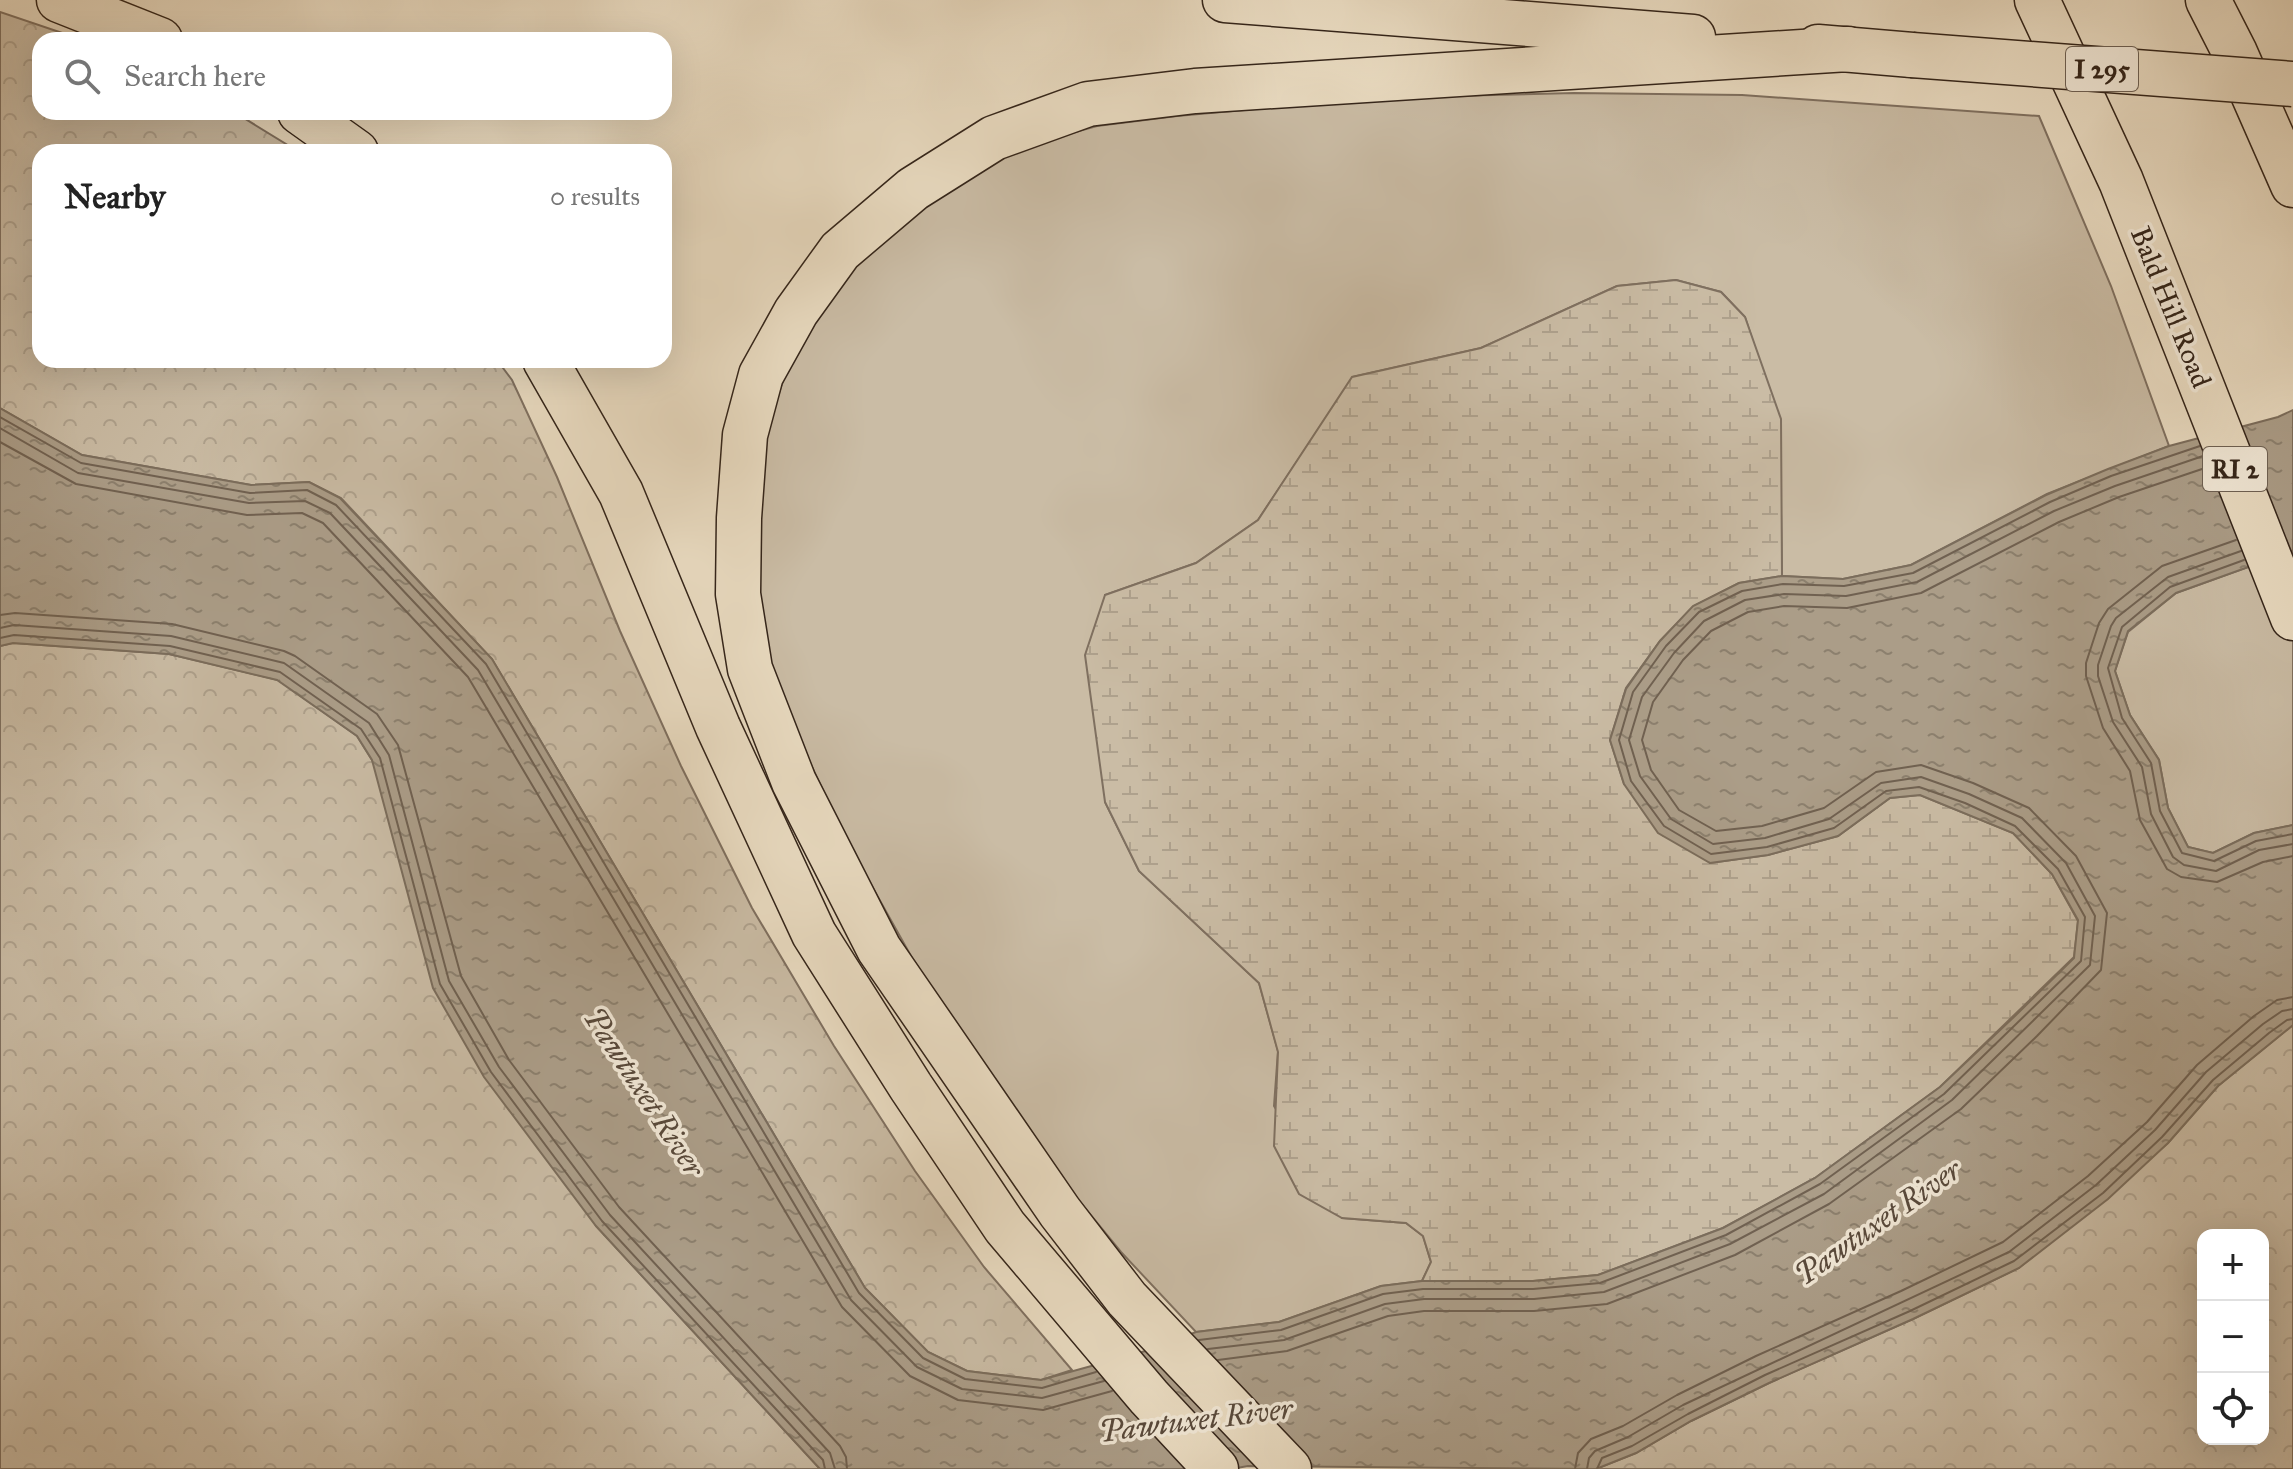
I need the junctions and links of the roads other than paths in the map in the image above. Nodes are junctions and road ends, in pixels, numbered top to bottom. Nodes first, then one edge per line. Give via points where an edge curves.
1 (59, 0) edge
2 (1225, 0) edge
3 (2037, 0) edge
4 (2208, 0) edge
5 (140, 32) edge
6 (1848, 49) junction
7 (2293, 84) edge
8 (311, 120) edge
9 (345, 144) edge
10 (2293, 185) edge
11 (550, 368) edge
12 (2292, 615) edge
13 (1216, 1469) edge
14 (1289, 1469) edge

1 - 5 main road
2 - 6 main road, I 295
3 - 12 main road, Bald Hill Road / RI 2 via 2121,181
4 - 10 main road
6 - 7 main road, I 295, bridge
6 - 14 main road via 1195,91 1088,104 994,138 913,189 840,251 796,312 761,375 745,435 738,594 750,669 794,782 879,949 1060,1212 1127,1299
8 - 9 main road
11 - 13 main road via 621,493 718,727 814,934 1005,1227

